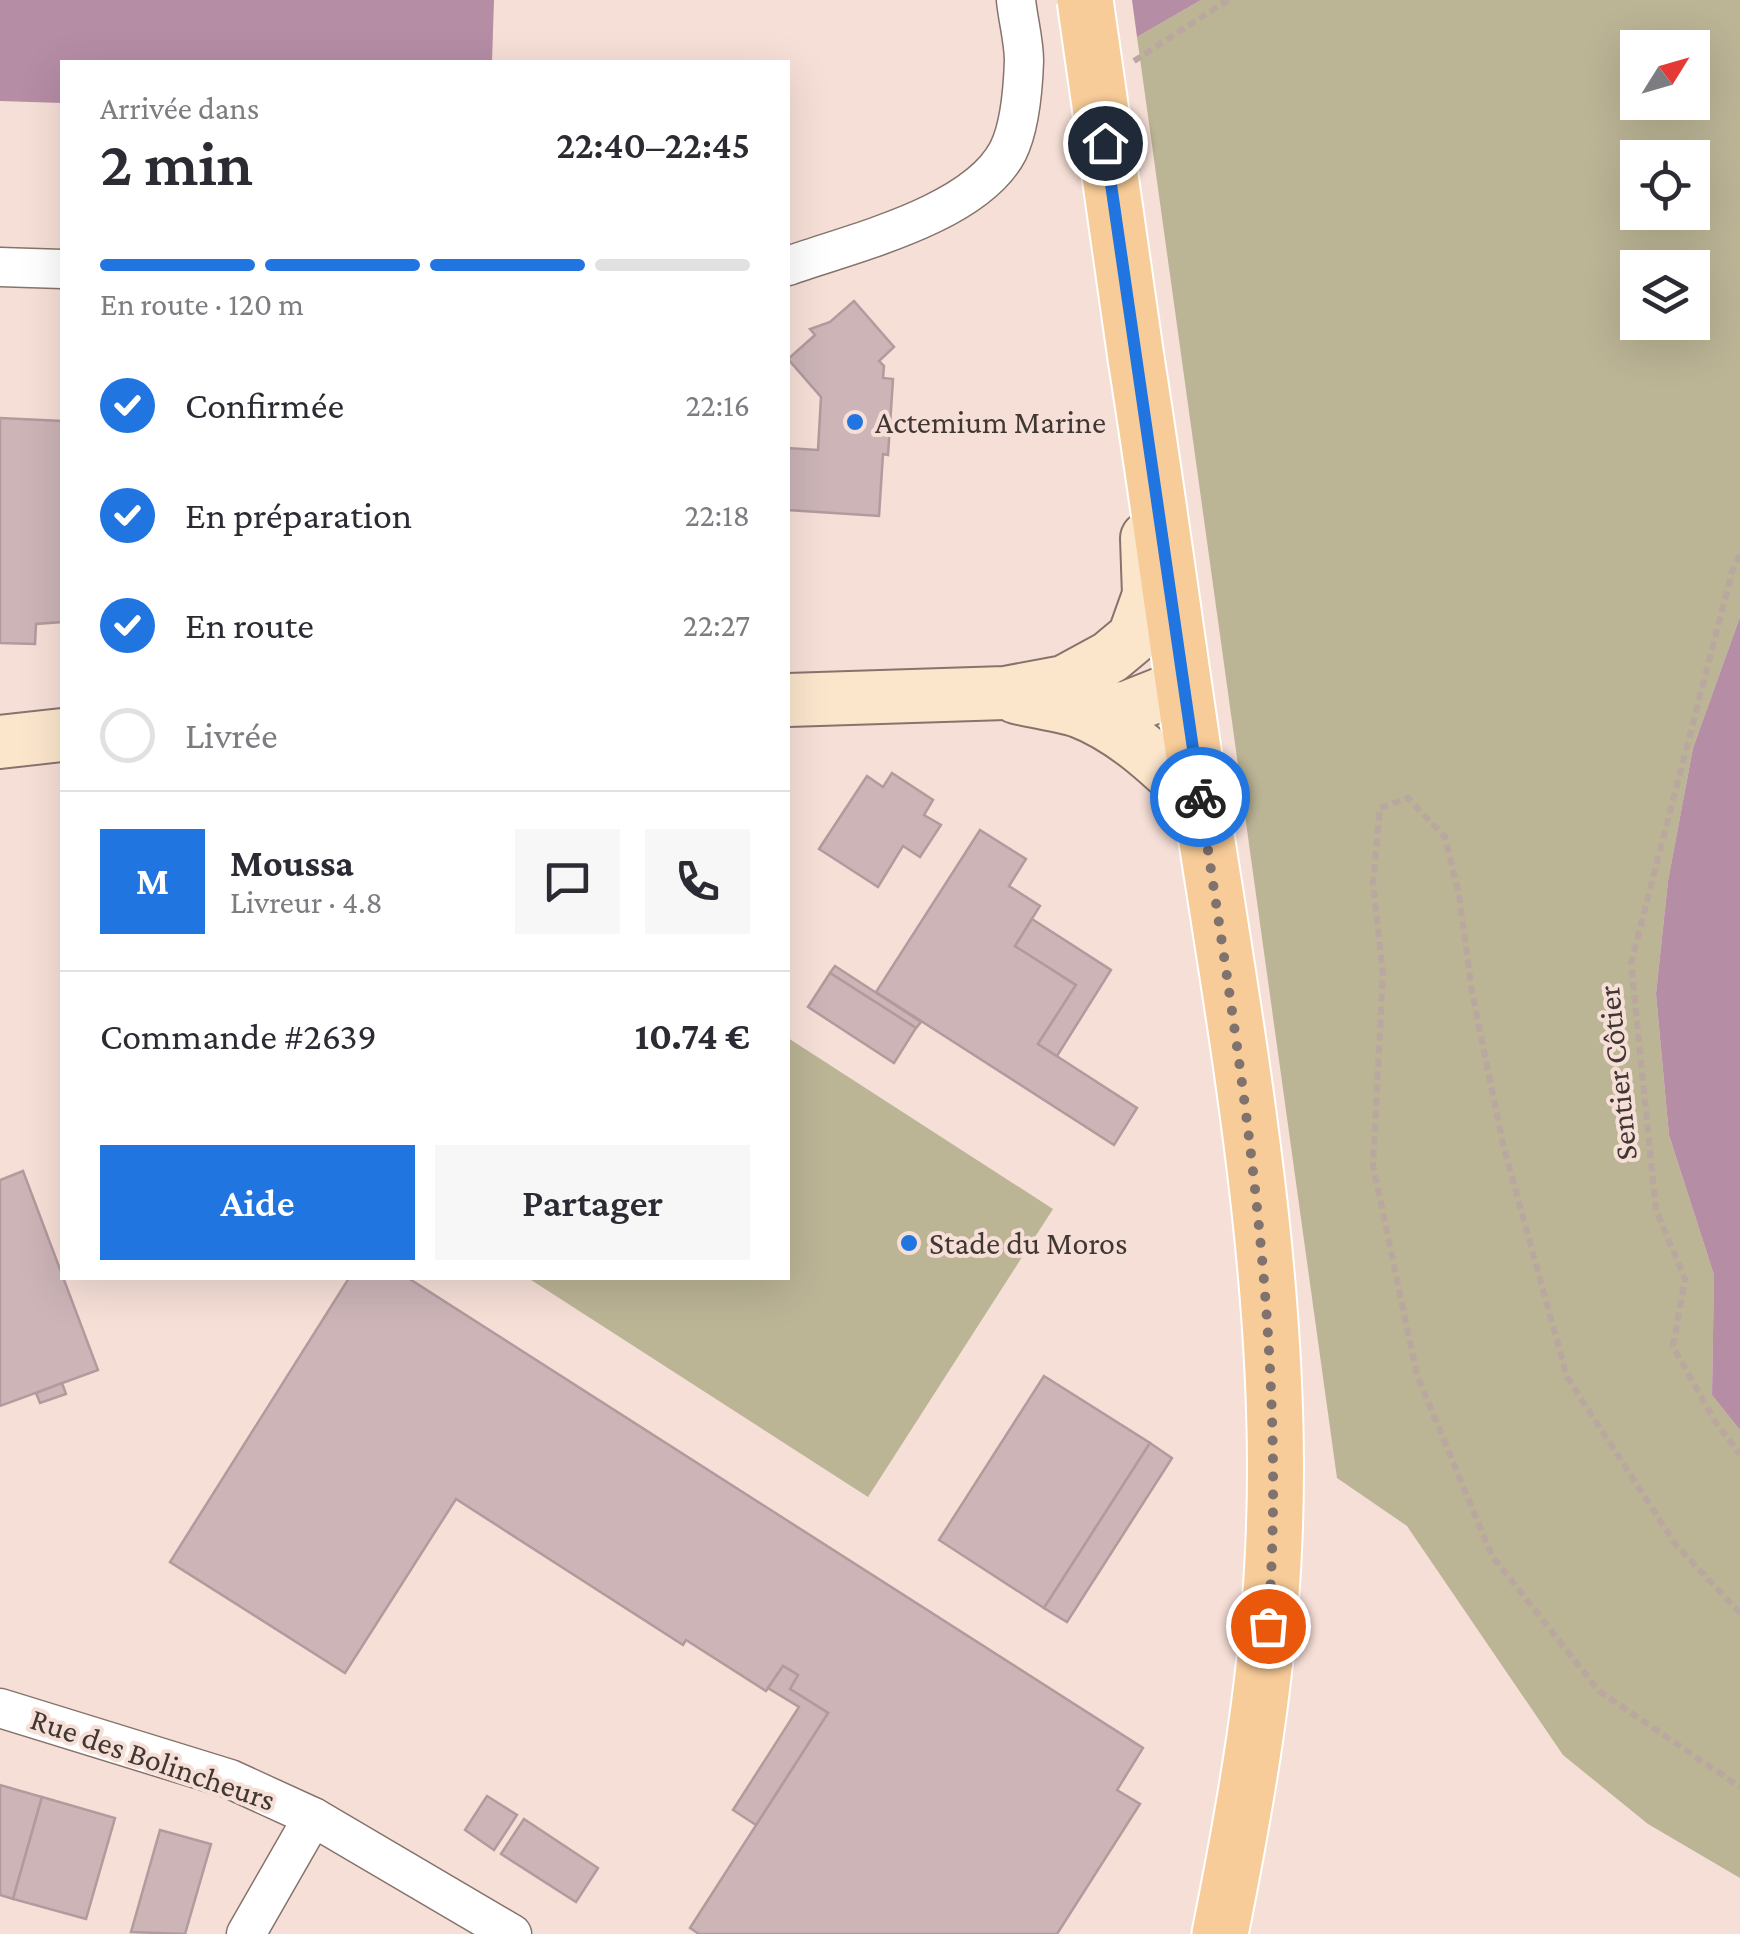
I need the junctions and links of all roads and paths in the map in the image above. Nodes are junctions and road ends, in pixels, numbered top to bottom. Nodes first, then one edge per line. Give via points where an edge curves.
1 (1016, 0) edge
2 (1085, 0) edge
3 (790, 265) edge
4 (0, 267) edge
5 (60, 269) edge
6 (1150, 449) junction
7 (1740, 555) edge
8 (1184, 686) junction
9 (1084, 689) junction
10 (790, 700) edge
11 (60, 735) edge
12 (0, 742) edge
13 (1200, 801) junction
14 (1740, 1454) edge
15 (1740, 1613) edge
16 (0, 1708) edge
17 (1740, 1787) edge
18 (312, 1817) junction
19 (246, 1934) edge
20 (512, 1934) edge
21 (1220, 1934) edge

1 - 3 street via 1024,59 1018,114 996,170 947,207
2 - 6 main road, bridge
4 - 5 street
6 - 8 main road
6 - 9 main road via 1143,619
7 - 14 path, Sentier Côtier via 1631,963 1656,1210 1685,1279 1673,1346
8 - 9 main road via 1126,708
8 - 13 main road
9 - 10 main road
9 - 13 main road via 1119,733
11 - 12 main road
13 - 21 main road via 1256,1191 1274,1456 1266,1643
15 - 17 path via 1676,1546 1567,1377 1504,1144 1444,837 1408,798 1380,808 1373,883 1383,974 1373,1165 1417,1375 1492,1556 1599,1691
16 - 18 street, Rue des Bolincheurs via 230,1779
18 - 19 street
18 - 20 street, Rue des Bolincheurs

